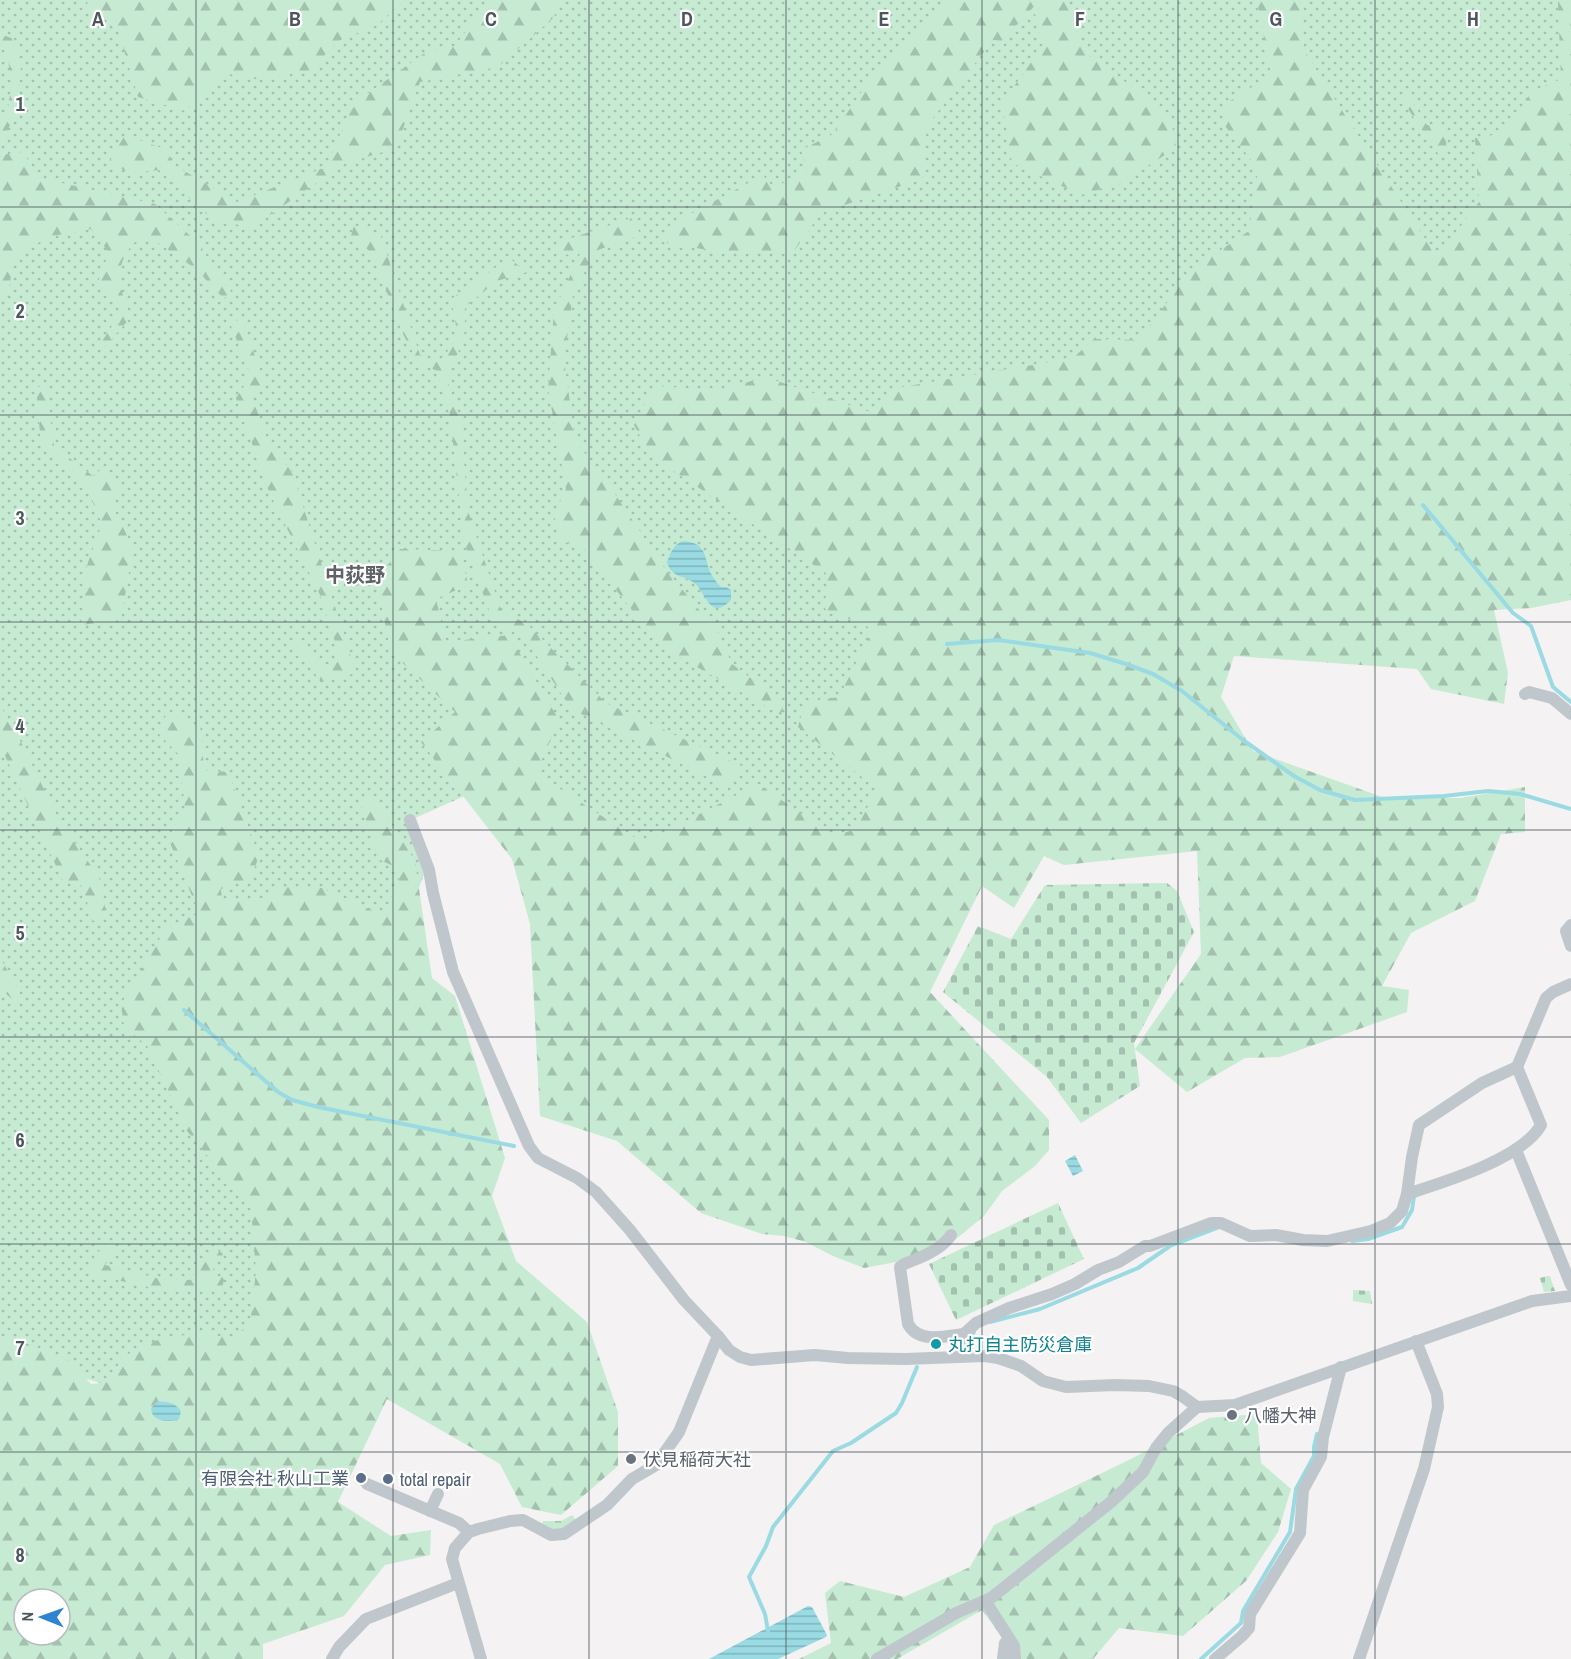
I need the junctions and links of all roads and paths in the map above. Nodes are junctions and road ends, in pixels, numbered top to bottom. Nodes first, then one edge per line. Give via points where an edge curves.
1 (1528, 691) dead end
2 (1571, 714) edge
3 (410, 819) dead end
4 (1571, 925) edge
5 (1571, 946) edge
6 (1571, 984) edge
7 (1518, 1067) junction
8 (1516, 1150) junction
9 (1408, 1194) junction
10 (951, 1234) dead end
11 (1571, 1285) edge
12 (1571, 1296) edge
13 (965, 1335) junction
14 (718, 1336) junction
15 (1416, 1341) junction
16 (964, 1354) junction
17 (1341, 1367) junction
18 (1197, 1407) junction
19 (367, 1484) dead end
20 (438, 1494) dead end
21 (430, 1511) junction
22 (469, 1532) junction
23 (458, 1583) junction
24 (986, 1602) junction
25 (1010, 1640) junction
26 (332, 1659) edge
27 (481, 1659) edge
28 (877, 1659) edge
29 (1003, 1659) edge
30 (1015, 1659) edge
31 (1215, 1659) edge
32 (1359, 1659) edge

1 - 2 street via 1552,698
3 - 14 street via 429,870 453,972 529,1146 538,1158 596,1192
4 - 5 street via 1566,932
6 - 7 street via 1546,998
7 - 8 street via 1541,1125
7 - 9 street via 1482,1083 1419,1125
8 - 9 street via 1454,1179
8 - 11 street
9 - 13 street via 1402,1211 1390,1223 1371,1232 1327,1241 1250,1236 1221,1223 1211,1223 1145,1246 1060,1291 976,1323
10 - 13 street via 946,1242 900,1267 909,1327 918,1335 932,1337
12 - 15 street via 1532,1301
13 - 16 street
14 - 16 street via 729,1350 751,1360 815,1355 926,1358
14 - 22 street via 679,1432 656,1465 632,1479 607,1505 564,1534 551,1535 523,1520
15 - 17 street
15 - 32 street via 1437,1394 1438,1407 1424,1469
16 - 18 street via 998,1358 1043,1381 1066,1387 1165,1389
17 - 18 street via 1234,1405
17 - 31 street via 1321,1457 1303,1490 1300,1533 1250,1614 1249,1628
18 - 24 street via 1168,1433 1143,1472 1111,1502
19 - 21 street
20 - 21 street
21 - 22 street via 459,1523
22 - 23 street via 452,1555
23 - 26 street via 366,1619
23 - 27 street
24 - 25 street
24 - 28 street via 956,1614
25 - 29 street via 1005,1643
25 - 30 street

